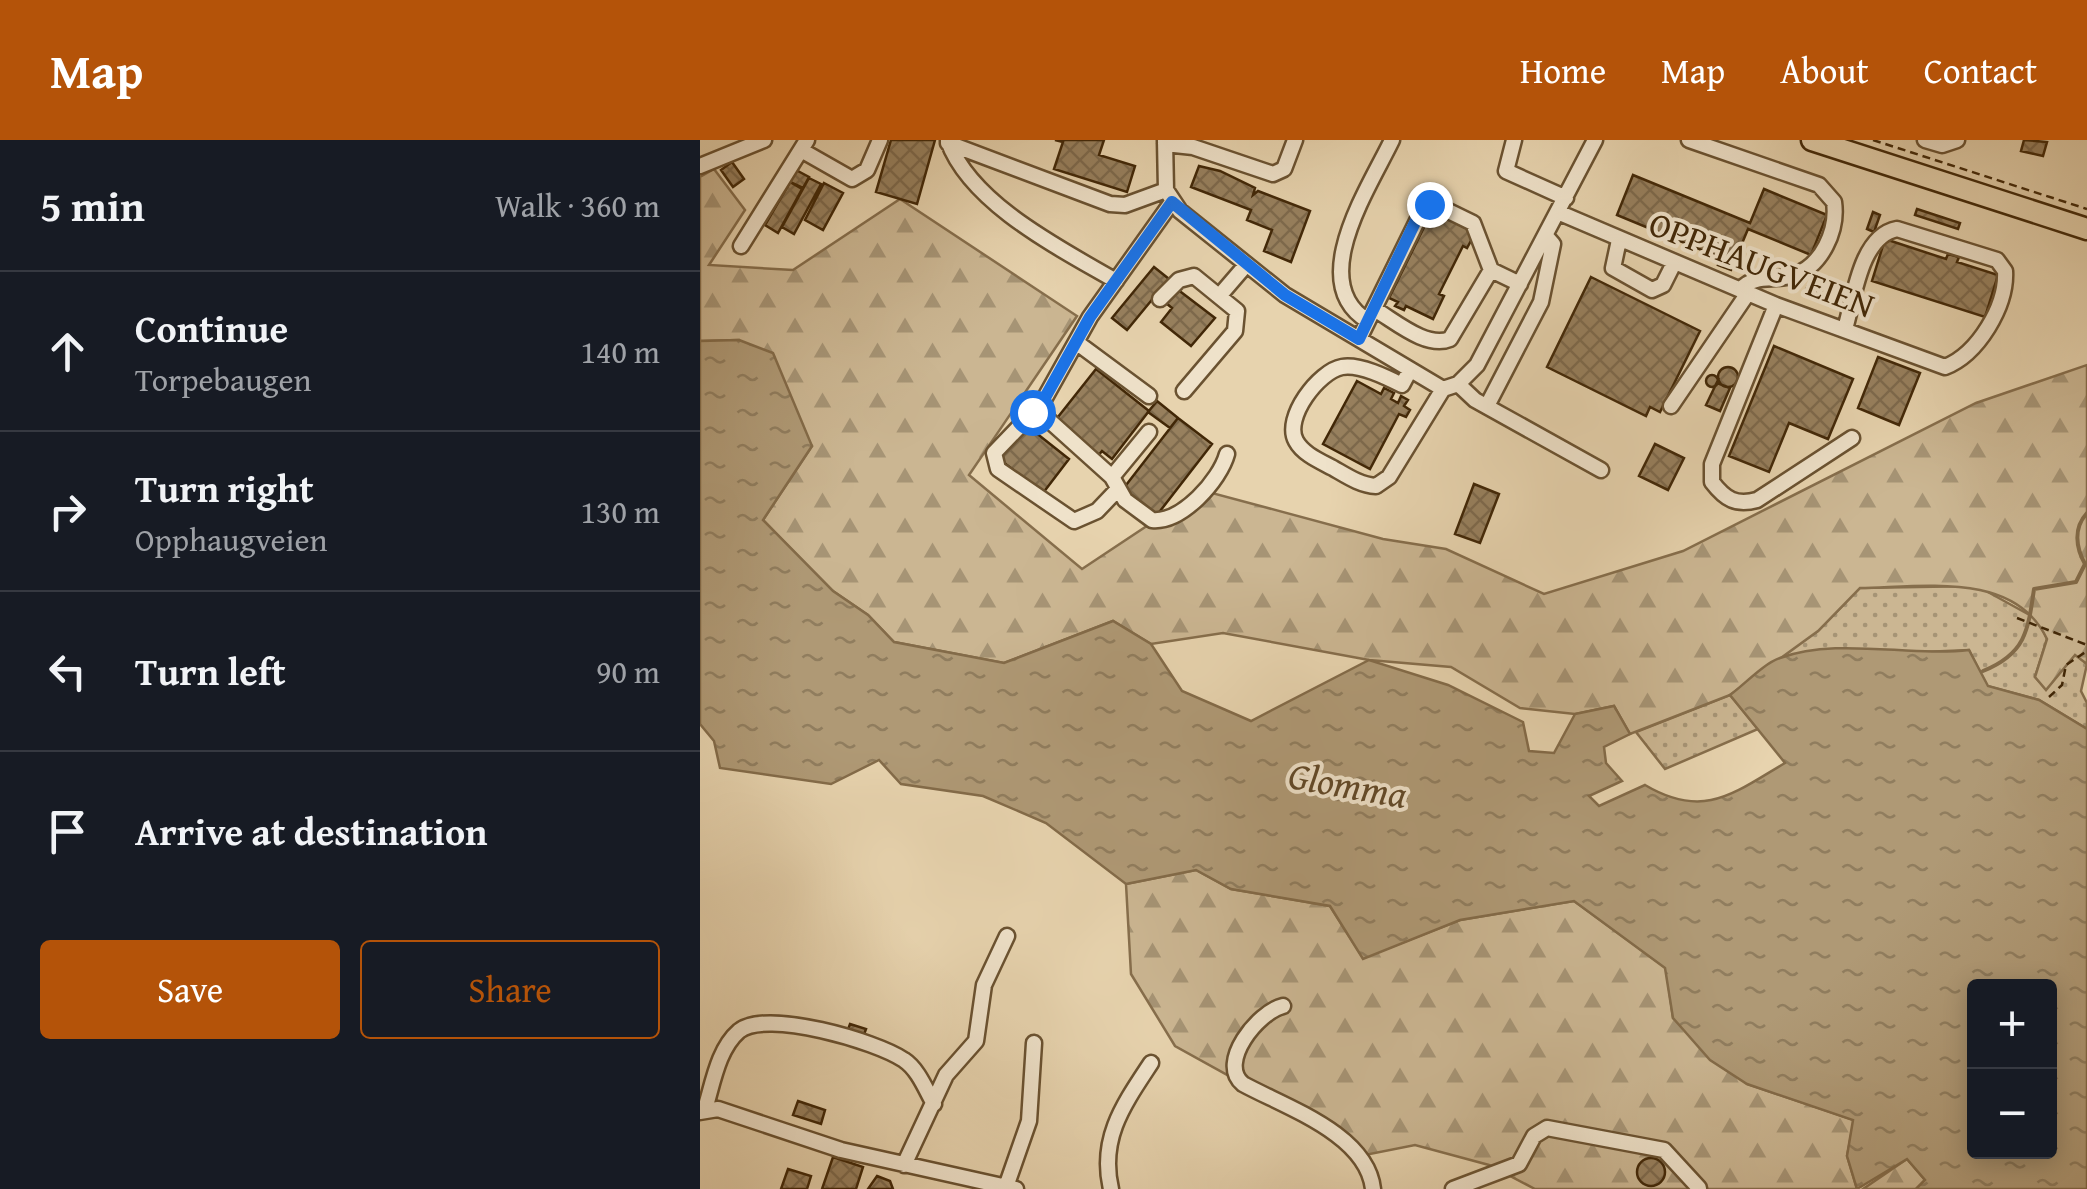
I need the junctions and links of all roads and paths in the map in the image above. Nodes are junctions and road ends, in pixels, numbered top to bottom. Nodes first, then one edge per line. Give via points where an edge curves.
1 (764, 140) edge
2 (880, 140) edge
3 (1295, 140) edge
4 (1392, 140) edge
5 (1514, 140) edge
6 (1595, 140) edge
7 (1690, 140) edge
8 (1812, 140) edge
9 (1873, 140) edge
10 (1925, 140) edge
11 (1957, 140) edge
12 (948, 141) edge
13 (1165, 142) edge
14 (804, 145) edge
15 (700, 166) edge
16 (1169, 196) junction
17 (1566, 198) junction
18 (2087, 209) edge
19 (1560, 213) junction
20 (2087, 229) edge
21 (1546, 236) junction
22 (1619, 240) junction
23 (742, 246) dead end
24 (1674, 263) junction
25 (1246, 265) junction
26 (1491, 270) junction
27 (1116, 281) junction
28 (1520, 284) junction
29 (1745, 291) junction
30 (1221, 294) junction
31 (1160, 299) dead end
32 (1776, 305) junction
33 (1371, 315) junction
34 (1844, 329) junction
35 (1359, 339) junction
36 (1076, 342) junction
37 (1410, 370) junction
38 (1451, 386) junction
39 (1184, 392) dead end
40 (1149, 396) dead end
41 (1042, 403) junction
42 (1487, 406) junction
43 (1671, 406) dead end
44 (1149, 432) dead end
45 (1852, 438) dead end
46 (1227, 454) dead end
47 (1601, 470) dead end
48 (1114, 484) junction
49 (2016, 618) dead end
50 (2087, 648) edge
51 (2049, 697) dead end
52 (1007, 936) dead end
53 (1283, 1006) dead end
54 (1034, 1043) dead end
55 (1151, 1063) dead end
56 (934, 1104) junction
57 (703, 1110) edge
58 (904, 1166) junction
59 (1011, 1187) edge
60 (1699, 1188) edge
61 (1111, 1189) edge
62 (1373, 1189) edge
63 (1453, 1189) edge

1 - 15 street
2 - 14 street via 867,170 852,179
3 - 13 street via 1284,169 1273,174
4 - 33 street via 1360,206 1340,276 1349,308
5 - 17 street via 1506,171
6 - 17 street
7 - 29 street via 1819,185 1834,202 1834,224 1816,261 1793,275 1758,278
8 - 20 highway
9 - 18 path
10 - 11 street
12 - 16 street via 1110,204
12 - 27 street via 974,181 1029,230
13 - 16 street
14 - 23 street
16 - 25 street
16 - 27 street
17 - 19 street
19 - 21 street
19 - 22 street, OPPHAUGVEIEN
21 - 28 street
21 - 42 street via 1552,244 1540,302
22 - 24 street, OPPHAUGVEIEN
22 - 24 street via 1612,268 1652,290 1663,285
24 - 29 street, OPPHAUGVEIEN
25 - 30 street
25 - 35 street
26 - 28 street
26 - 33 street via 1442,342
26 - 33 street via 1473,223 1429,204
27 - 36 street
28 - 38 street via 1477,365
29 - 32 street, OPPHAUGVEIEN
29 - 43 street
30 - 31 street via 1194,276 1179,280
30 - 39 street via 1238,311 1235,332
32 - 34 street, OPPHAUGVEIEN
32 - 45 street via 1712,464 1712,482 1729,500 1757,500
33 - 35 street
34 - 34 street, OPPHAUGVEIEN via 1945,368 1978,342 2006,278 1996,260 1886,231 1868,253
35 - 37 street
36 - 40 street
36 - 41 street
37 - 38 street
37 - 38 street via 1402,385 1351,368 1335,370 1310,392 1293,423 1295,440 1312,456 1376,486 1389,478
38 - 42 street
41 - 48 street via 1046,421
41 - 48 street via 994,453 998,469 1074,521 1097,511
42 - 47 street
44 - 48 street
46 - 48 street via 1215,482 1159,521
49 - 50 path
50 - 51 path via 2066,665 2062,685
52 - 56 street via 984,985 976,1041 957,1058
53 - 62 street via 1243,1044 1232,1073 1338,1138 1364,1163
54 - 59 street via 1029,1121
55 - 61 street via 1116,1116 1106,1164
56 - 57 street via 904,1060 823,1032 765,1022 731,1039
56 - 58 street
57 - 58 street
58 - 59 street
60 - 63 street via 1664,1150 1546,1128 1518,1164

